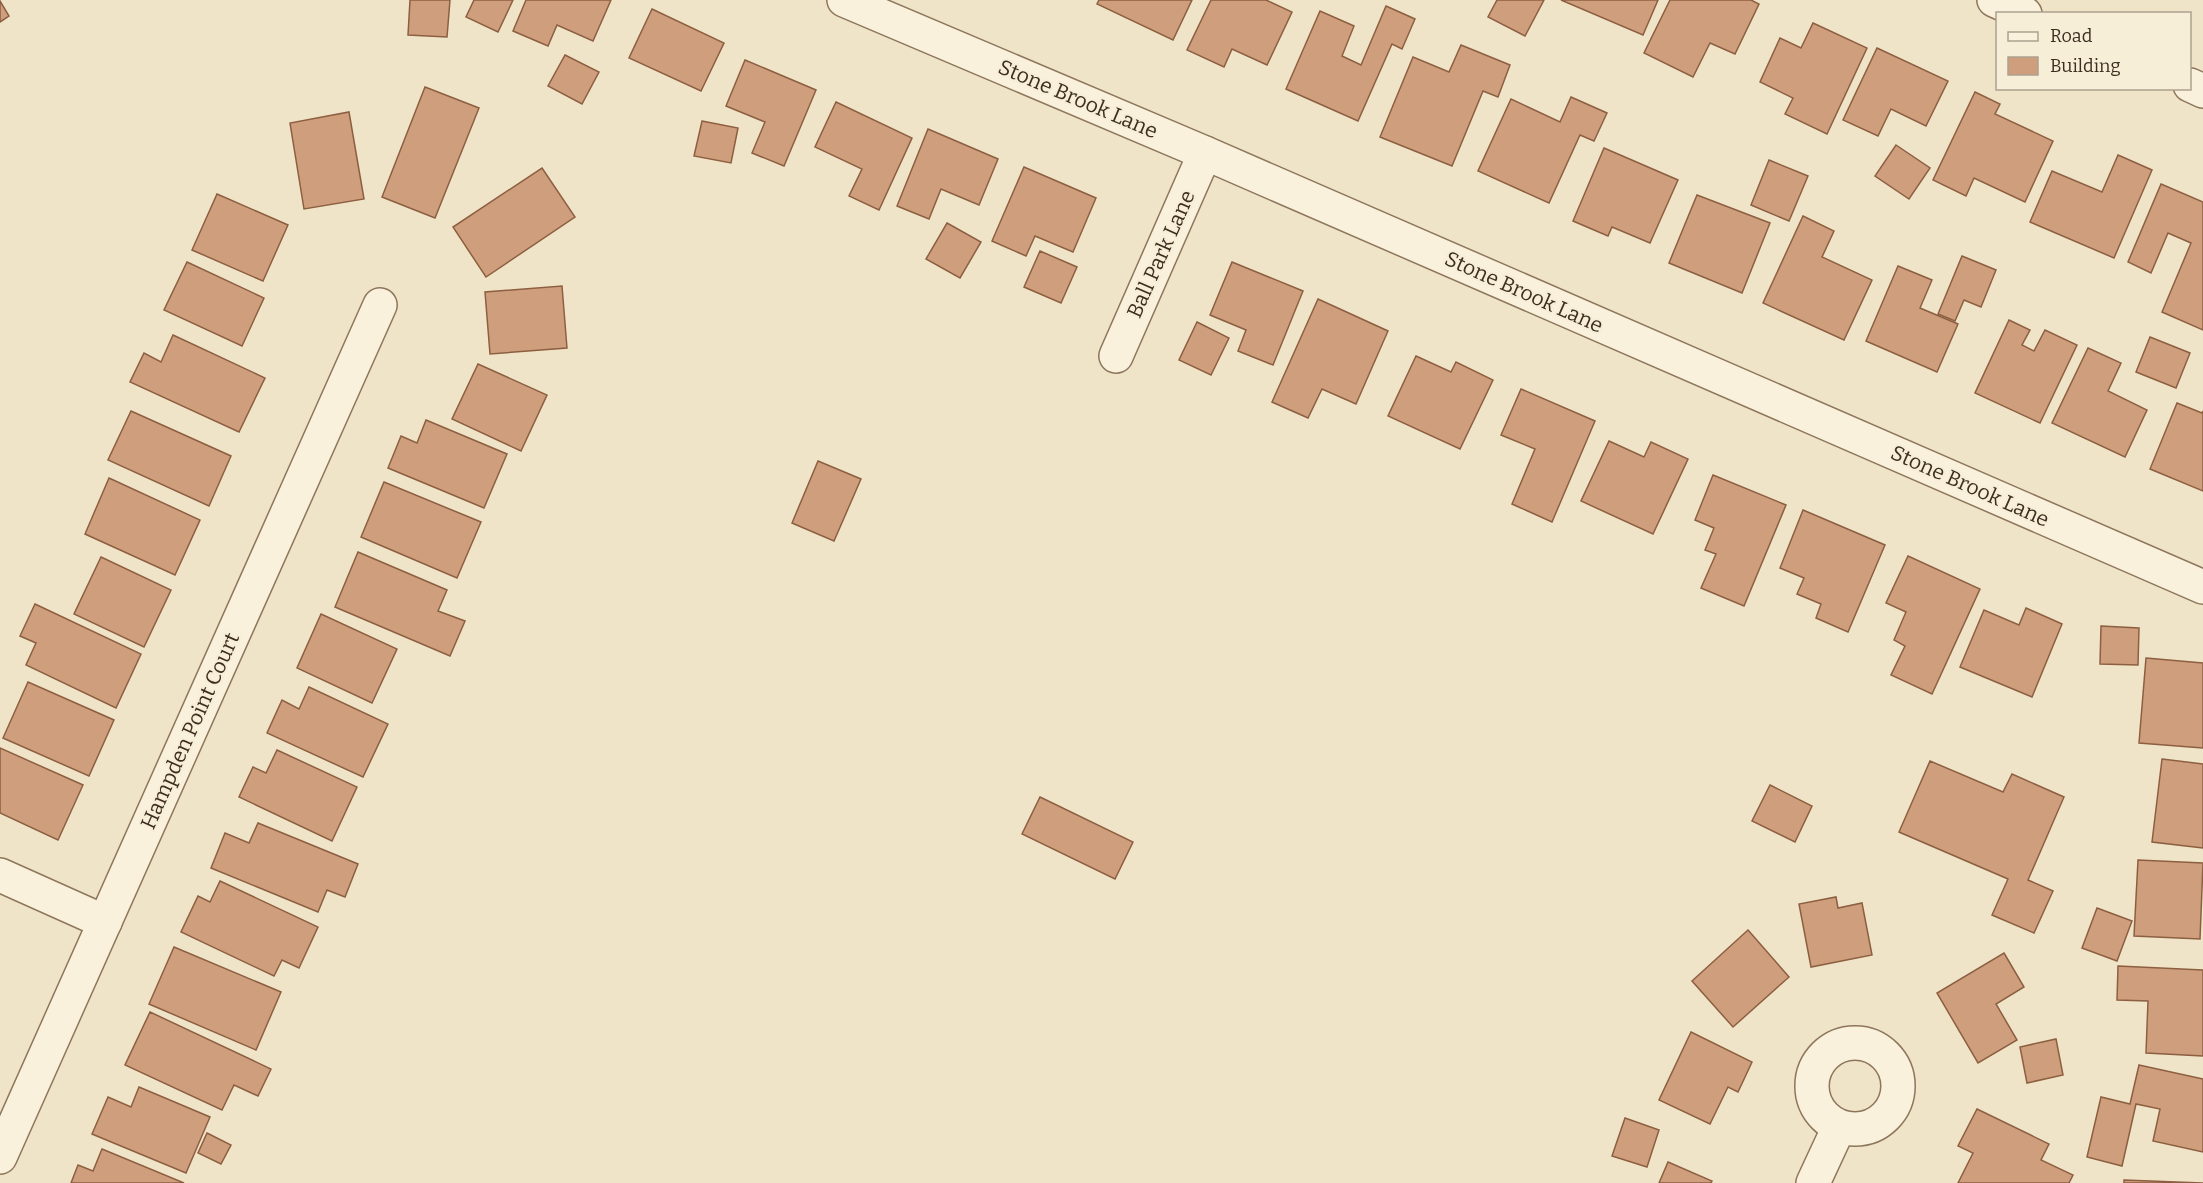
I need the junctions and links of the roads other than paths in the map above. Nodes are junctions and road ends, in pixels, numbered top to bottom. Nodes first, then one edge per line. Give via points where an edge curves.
1 (844, 0) edge
2 (1994, 0) edge
3 (2021, 12) edge
4 (1205, 153) junction
5 (380, 305) dead end
6 (1116, 356) dead end
7 (2203, 587) edge
8 (0, 875) edge
9 (105, 922) junction
10 (1839, 1127) dead end
11 (0, 1157) edge
12 (1813, 1183) edge

1 - 4 street, Stone Brook Lane
2 - 3 street
4 - 6 street, Ball Park Lane
4 - 7 street, Stone Brook Lane
5 - 9 street, Hampden Point Court
8 - 9 street
9 - 11 street, Hampden Point Court
10 - 12 street

